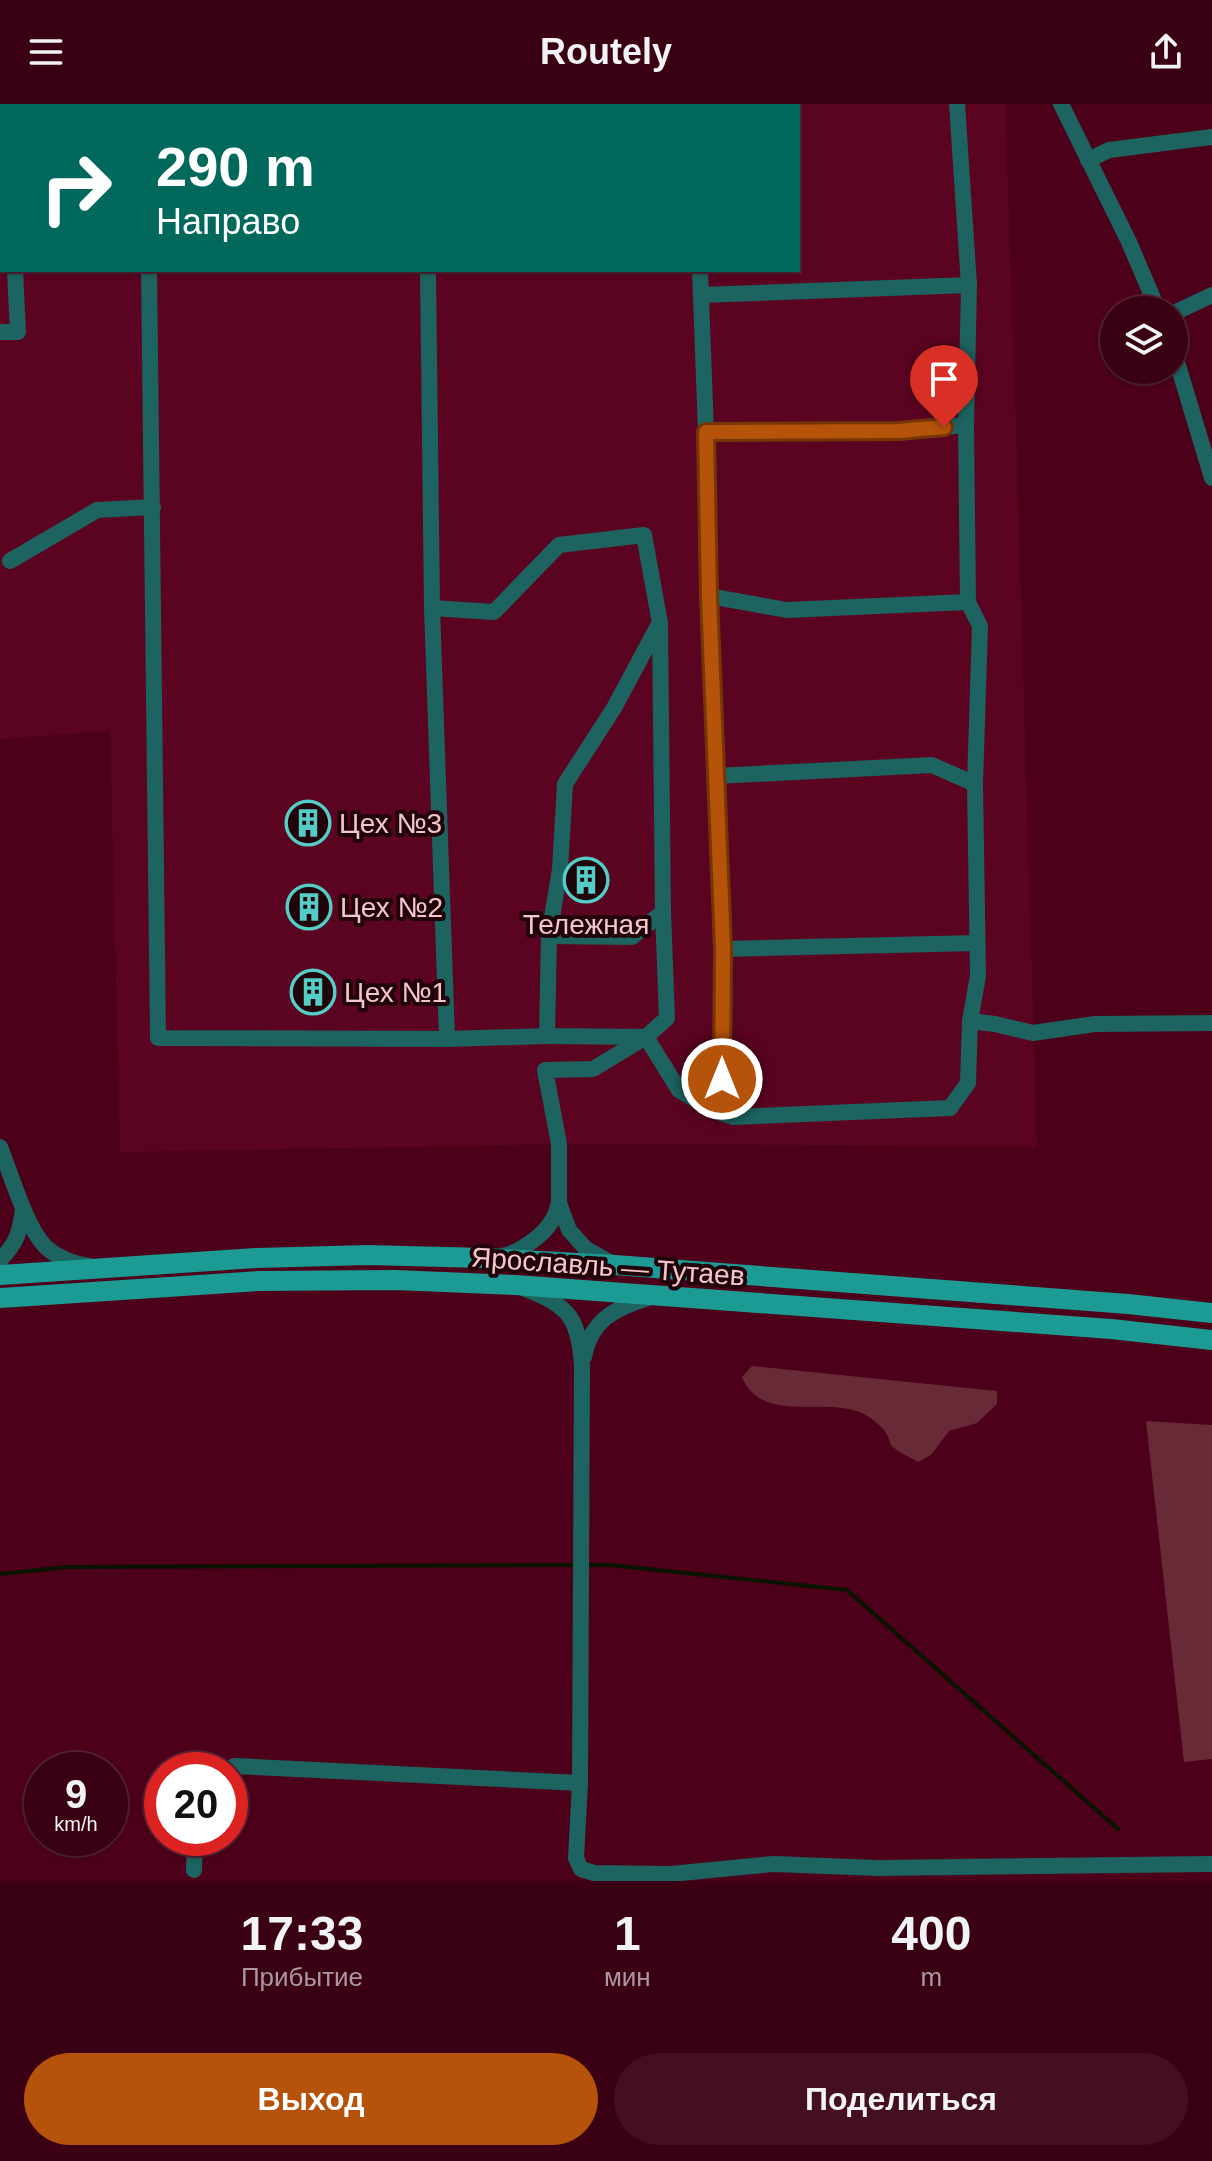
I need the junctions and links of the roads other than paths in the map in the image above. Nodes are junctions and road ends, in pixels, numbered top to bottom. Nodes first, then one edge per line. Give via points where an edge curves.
1 (957, 104) edge
2 (1061, 104) edge
3 (1212, 137) edge
4 (1088, 160) junction
5 (15, 272) edge
6 (149, 272) edge
7 (428, 272) edge
8 (700, 272) edge
9 (969, 285) junction
10 (701, 295) junction
11 (1212, 295) edge
12 (1152, 296) edge
13 (1188, 306) edge
14 (0, 332) edge
15 (1184, 384) edge
16 (966, 425) junction
17 (706, 432) junction
18 (1212, 478) edge
19 (153, 507) junction
20 (10, 561) dead end
21 (709, 596) junction
22 (968, 602) junction
23 (432, 608) junction
24 (660, 623) junction
25 (715, 776) junction
26 (975, 784) junction
27 (663, 912) junction
28 (549, 936) junction
29 (977, 943) junction
30 (723, 949) junction
31 (970, 1021) junction
32 (1212, 1023) edge
33 (547, 1036) junction
34 (646, 1037) junction
35 (447, 1039) junction
36 (712, 1110) junction
37 (0, 1147) edge
38 (559, 1203) junction
39 (23, 1207) junction
40 (484, 1258) junction
41 (0, 1260) edge
42 (615, 1265) junction
43 (99, 1268) junction
44 (0, 1275) edge
45 (515, 1285) junction
46 (653, 1296) junction
47 (0, 1298) edge
48 (1212, 1313) edge
49 (1212, 1340) edge
50 (582, 1366) junction
51 (248, 1767) edge
52 (580, 1783) junction
53 (194, 1856) edge
54 (1212, 1864) edge
55 (194, 1870) dead end

1 - 9 street
2 - 4 street
3 - 4 street via 1109,150
4 - 12 street
5 - 14 street via 18,332
6 - 19 street
7 - 23 street
8 - 10 street
9 - 10 street
9 - 16 street
10 - 17 street
11 - 13 street
15 - 18 street
16 - 17 street via 899,431
16 - 22 street
17 - 21 street
19 - 20 street via 97,510
19 - 35 street via 158,1038
21 - 22 street via 787,610
21 - 25 street
22 - 26 street via 980,626
23 - 24 street via 494,612 559,545 644,535
23 - 35 street
24 - 27 street
24 - 28 street via 565,784
25 - 26 street via 932,765
25 - 30 street
26 - 29 street
27 - 28 street via 632,937
27 - 34 street via 667,1018
28 - 33 street
29 - 30 street
29 - 31 street
30 - 36 street via 722,1079
31 - 32 street via 1033,1033 1095,1024
31 - 36 street via 968,1083 950,1108 733,1117
33 - 34 street
33 - 35 street
34 - 36 street via 679,1090
34 - 38 street via 593,1069 545,1070 559,1144
37 - 39 street
38 - 40 street via 551,1223 531,1243 511,1255
38 - 42 street via 569,1230 586,1249
39 - 41 street via 20,1231
39 - 43 street via 47,1248
40 - 42 main road, Ярославль — Тутаев
40 - 43 main road, Ярославль — Тутаев via 368,1255
42 - 48 main road, Ярославль — Тутаев
43 - 44 main road, Ярославль — Тутаев
45 - 46 main road, Ярославль — Тутаев
45 - 47 main road, Ярославль — Тутаев via 259,1281
45 - 50 street via 564,1308 580,1339
46 - 49 main road, Ярославль — Тутаев
46 - 50 street via 608,1315 594,1330
50 - 52 street
51 - 52 street
52 - 54 street via 576,1858 581,1869 594,1873 671,1874 773,1864
53 - 55 street

